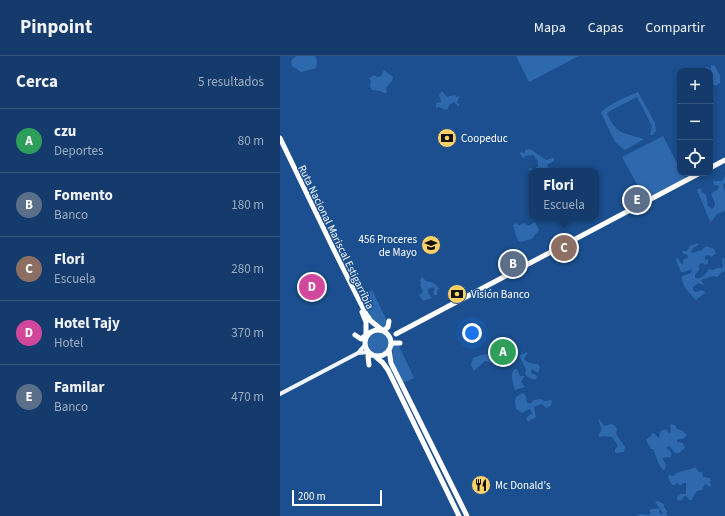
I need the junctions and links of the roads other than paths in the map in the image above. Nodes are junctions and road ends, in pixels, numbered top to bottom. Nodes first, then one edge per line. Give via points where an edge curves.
1 (280, 138) edge
2 (280, 146) edge
3 (725, 160) edge
4 (713, 166) edge
5 (694, 176) edge
6 (389, 321) dead end
7 (383, 331) junction
8 (396, 334) junction
9 (355, 335) dead end
10 (366, 337) junction
11 (400, 343) dead end
12 (365, 345) junction
13 (390, 347) junction
14 (358, 353) junction
15 (372, 354) junction
16 (369, 365) dead end
17 (280, 394) edge
18 (459, 516) edge
19 (467, 516) edge

1 - 7 highway, Ruta Nacional Mariscal Estigarribia via 366,314
2 - 10 highway, Ruta Nacional Mariscal Estigarribia via 364,316
3 - 4 highway
5 - 8 highway
6 - 7 highway via 388,327
7 - 8 highway
7 - 10 highway via 373,331
7 - 13 highway via 389,336
8 - 13 highway
9 - 10 highway via 361,339
10 - 12 highway
11 - 13 highway via 394,343
12 - 14 main road
12 - 15 highway
13 - 15 highway via 383,355
13 - 19 highway via 391,363
14 - 15 main road
14 - 17 main road
15 - 16 highway via 368,356
15 - 18 highway via 388,370

